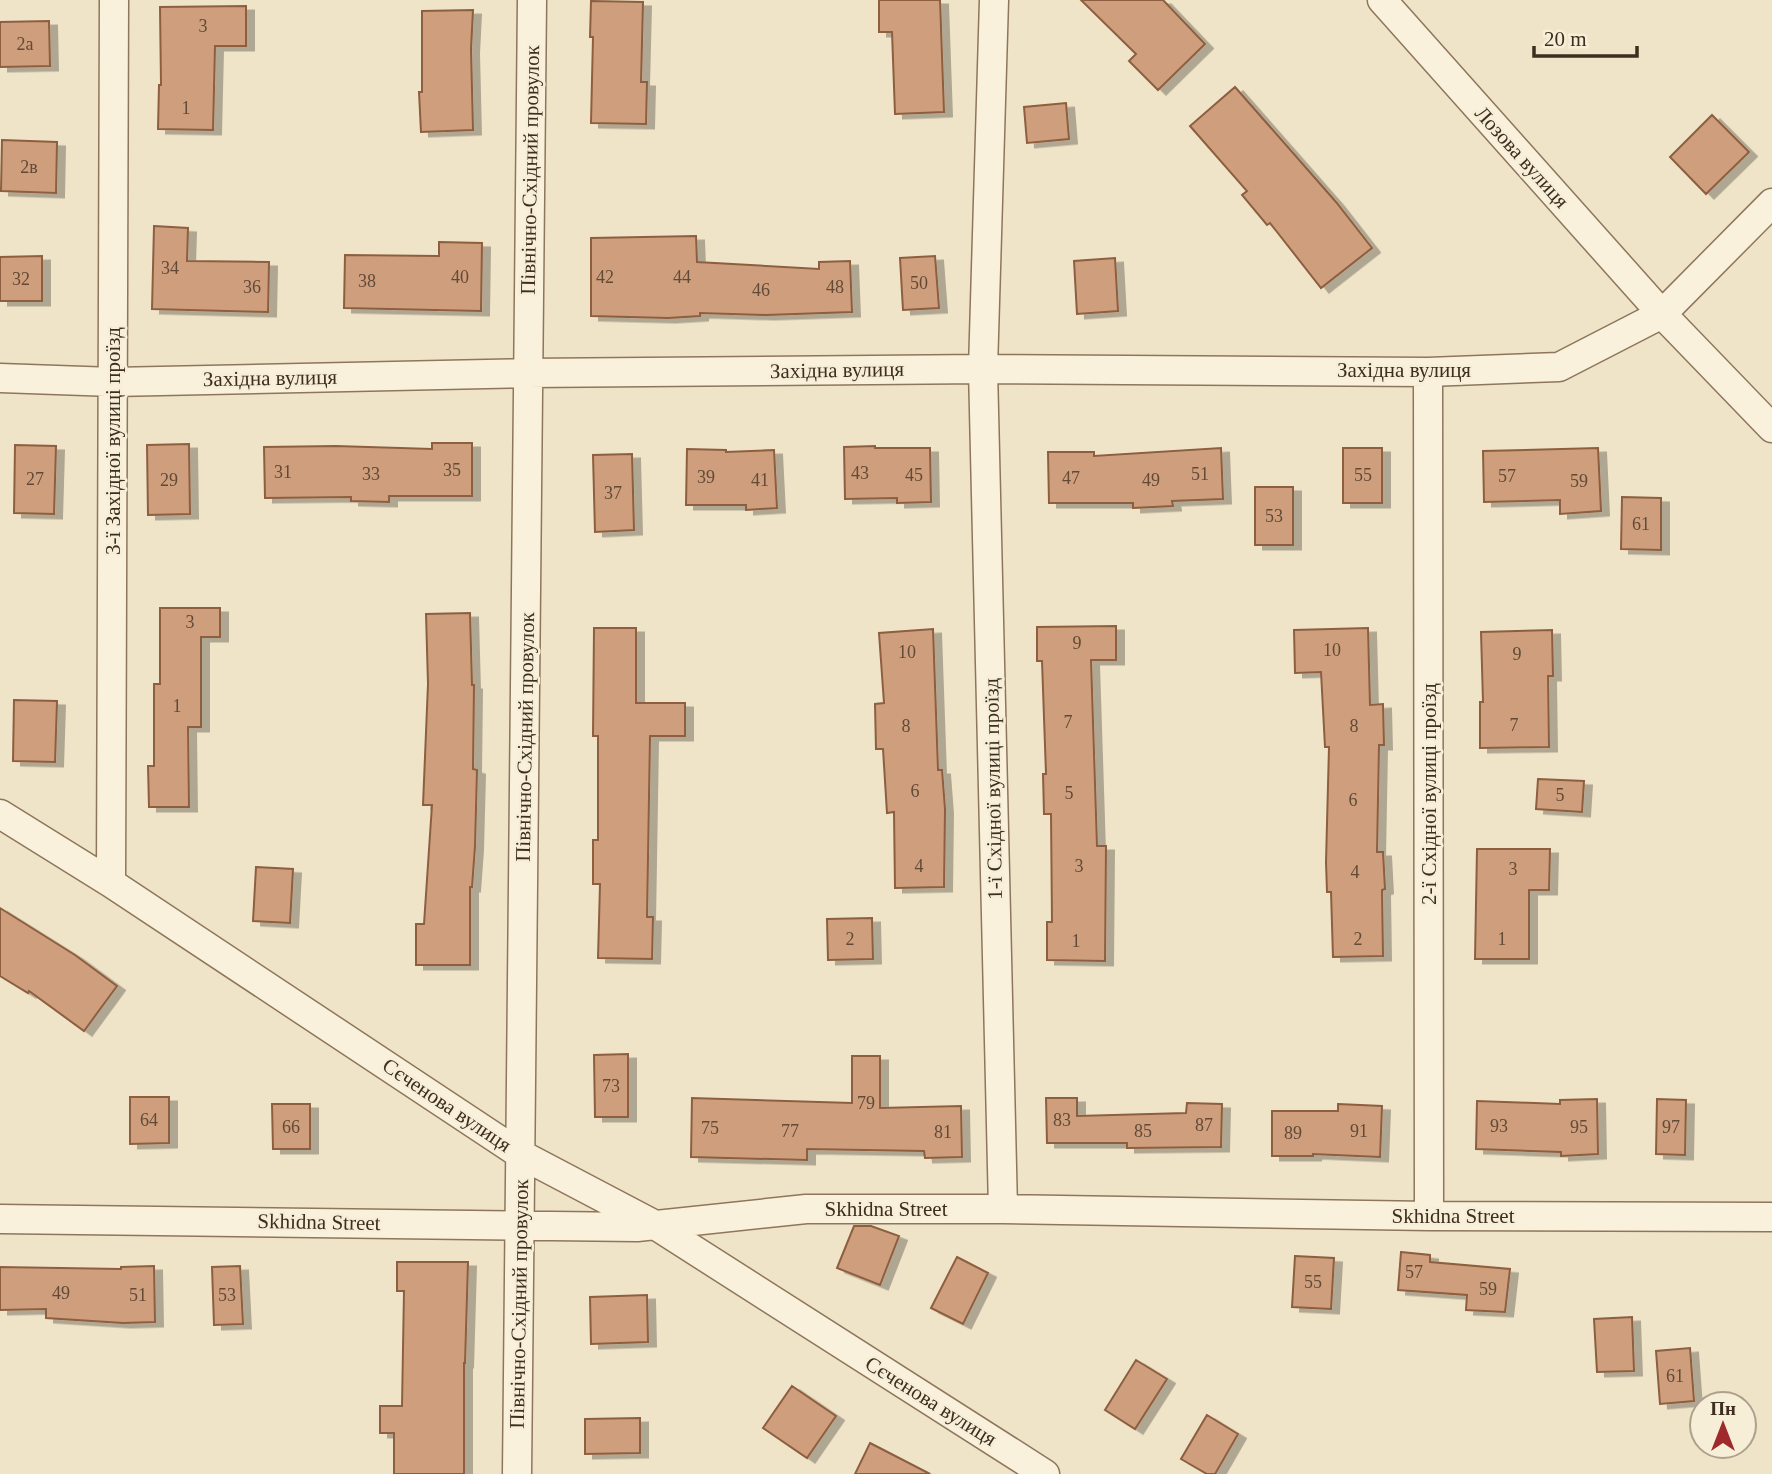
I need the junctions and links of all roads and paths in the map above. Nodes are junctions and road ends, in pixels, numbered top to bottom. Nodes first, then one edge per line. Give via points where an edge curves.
1 (114, 0) edge
2 (532, 0) edge
3 (994, 0) edge
4 (1382, 0) edge
5 (1772, 202) edge
6 (1662, 314) junction
7 (983, 369) junction
8 (1428, 372) junction
9 (528, 373) junction
10 (0, 379) edge
11 (113, 382) junction
12 (1772, 428) edge
13 (0, 814) edge
14 (111, 883) junction
15 (520, 1154) junction
16 (1003, 1209) junction
17 (1429, 1216) junction
18 (1772, 1217) edge
19 (0, 1219) edge
20 (520, 1225) junction
21 (654, 1226) junction
22 (517, 1474) edge
23 (1045, 1474) edge

1 - 11 street, 3-ї Західної вулиці проїзд
2 - 9 street, Північно-Східний провулок
3 - 7 street, 1-ї Східної вулиці проїзд
4 - 6 street, Лозова вулиця
5 - 6 street, Західна вулиця
6 - 8 street, Західна вулиця via 1559,367
6 - 12 street, Лозова вулиця
7 - 8 street, Західна вулиця
7 - 9 street, Західна вулиця
7 - 16 street, 1-ї Східної вулиці проїзд
8 - 17 street, 2-ї Східної вулиці проїзд
9 - 11 street, Західна вулиця
9 - 15 street, Північно-Східний провулок
10 - 11 street, Західна вулиця
11 - 14 street, 3-ї Західної вулиці проїзд
13 - 14 street, Сєченова вулиця
14 - 15 street, Сєченова вулиця
15 - 20 street, Північно-Східний провулок
15 - 21 street, Сєченова вулиця
16 - 17 street, Skhidna Street
16 - 21 street, Skhidna Street via 806,1209
17 - 18 street, Skhidna Street
19 - 20 street, Skhidna Street
20 - 21 street, Skhidna Street
20 - 22 street, Північно-Східний провулок
21 - 23 street, Сєченова вулиця

